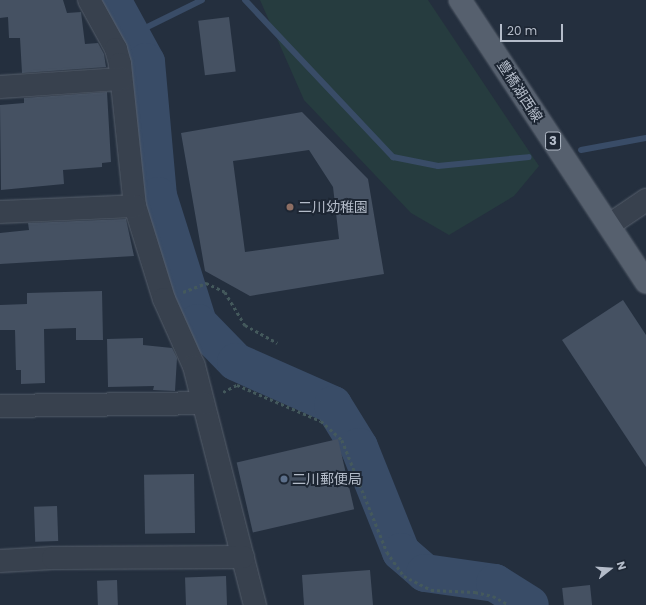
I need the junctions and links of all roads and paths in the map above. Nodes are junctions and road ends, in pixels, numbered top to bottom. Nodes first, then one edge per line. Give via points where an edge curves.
1 (89, 0) edge
2 (460, 0) edge
3 (121, 79) junction
4 (0, 87) edge
5 (646, 200) edge
6 (135, 206) junction
7 (0, 212) edge
8 (609, 225) junction
9 (646, 282) edge
10 (164, 299) junction
11 (277, 343) dead end
12 (204, 403) junction
13 (0, 406) edge
14 (243, 557) junction
15 (0, 562) edge
16 (255, 605) edge
17 (508, 605) edge

1 - 3 street via 116,49
2 - 8 main road, 豊橋湖西線 / 3
3 - 4 street
3 - 6 street
5 - 8 street
6 - 7 street
6 - 10 street
8 - 9 main road, 豊橋湖西線 / 3
10 - 11 path via 206,283 225,292 245,325
10 - 12 street via 194,366
12 - 13 street
12 - 14 street
12 - 17 path via 236,385 321,421 342,440 387,552 404,576 431,590 475,592 493,596
14 - 15 street via 53,558
14 - 16 street

